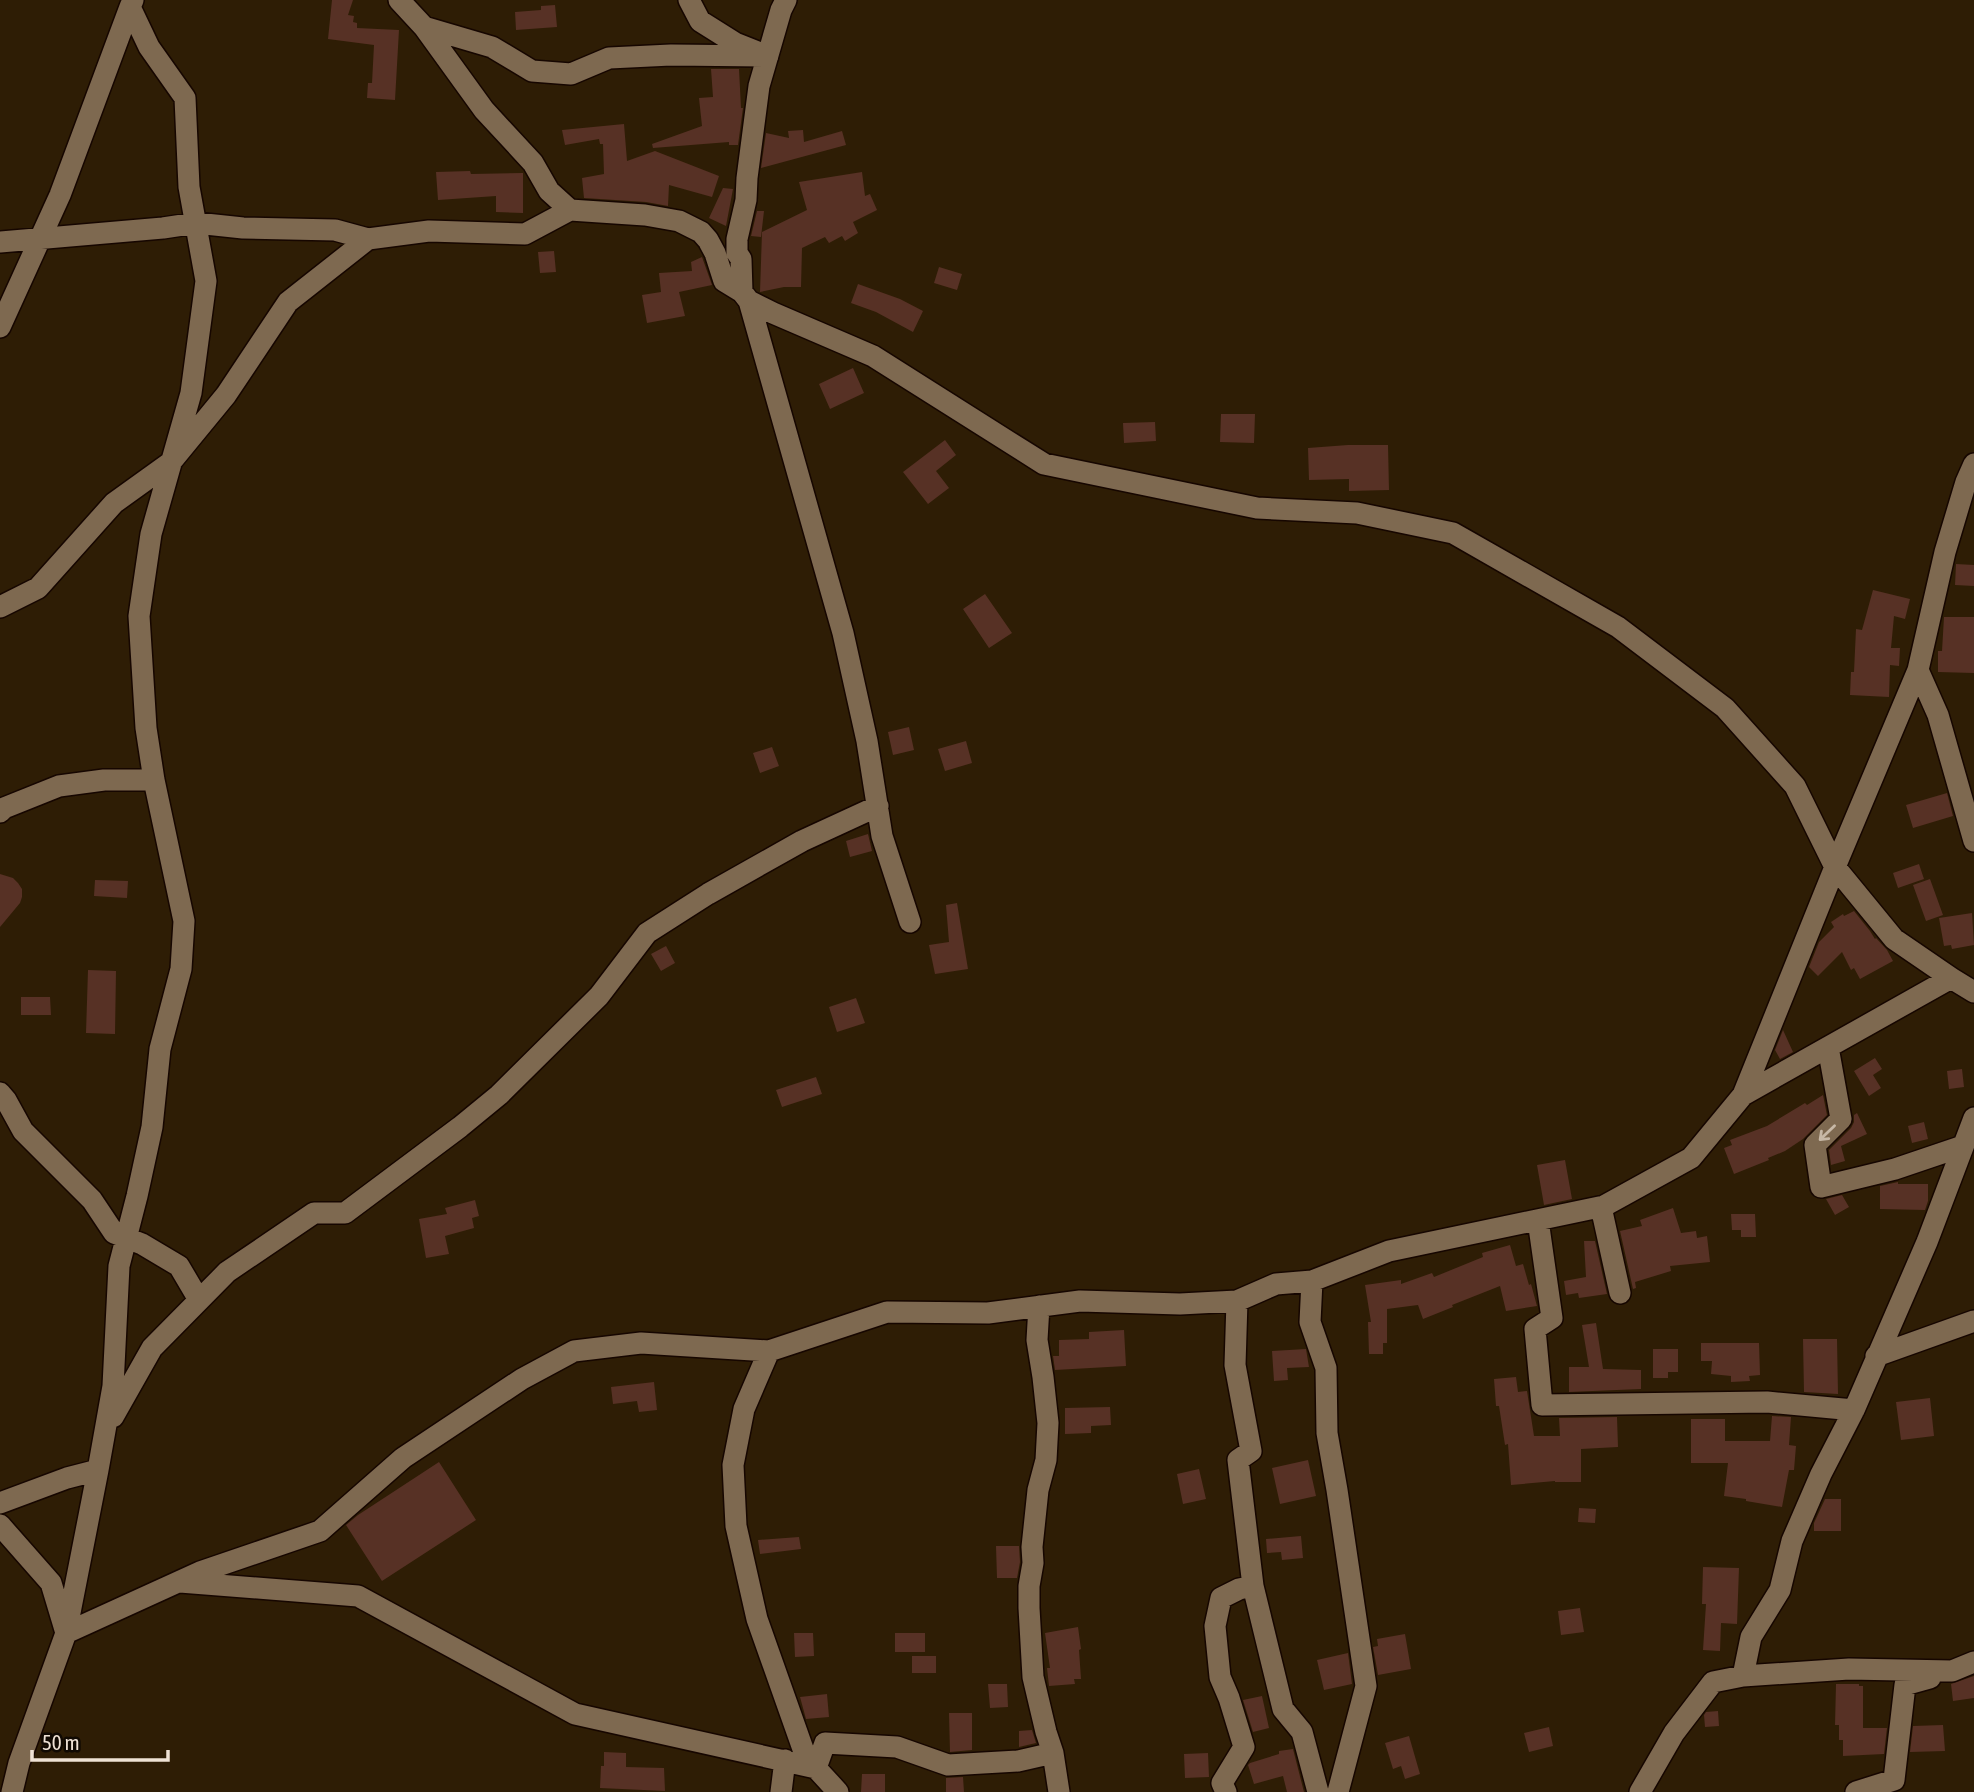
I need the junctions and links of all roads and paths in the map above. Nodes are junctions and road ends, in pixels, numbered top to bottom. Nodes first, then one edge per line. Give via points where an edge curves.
1 (399, 0) edge
2 (689, 0) edge
3 (786, 0) edge
4 (132, 3) edge
5 (424, 27) junction
6 (768, 56) junction
7 (570, 210) junction
8 (196, 223) junction
9 (40, 237) junction
10 (368, 239) junction
11 (0, 242) edge
12 (745, 296) junction
13 (0, 327) edge
14 (171, 462) junction
15 (1974, 464) edge
16 (0, 607) edge
17 (1917, 670) junction
18 (1964, 765) edge
19 (154, 780) junction
20 (878, 806) junction
21 (0, 812) edge
22 (1974, 841) edge
23 (1835, 867) junction
24 (910, 922) dead end
25 (1951, 978) junction
26 (1974, 992) edge
27 (1828, 1047) junction
28 (0, 1093) edge
29 (1743, 1095) junction
30 (1974, 1118) edge
31 (1966, 1153) edge
32 (1601, 1207) junction
33 (1538, 1220) junction
34 (126, 1238) junction
35 (1312, 1281) junction
36 (1620, 1293) dead end
37 (199, 1300) junction
38 (1237, 1301) junction
39 (1039, 1306) junction
40 (1974, 1321) edge
41 (769, 1350) junction
42 (1876, 1356) junction
43 (1854, 1410) junction
44 (105, 1431) junction
45 (98, 1470) junction
46 (0, 1503) edge
47 (0, 1525) edge
48 (177, 1582) junction
49 (1253, 1586) junction
50 (66, 1633) junction
51 (1974, 1662) edge
52 (1952, 1671) junction
53 (1743, 1676) junction
54 (1053, 1754) junction
55 (9, 1759) edge
56 (785, 1760) junction
57 (813, 1767) junction
58 (12, 1792) edge
59 (781, 1792) edge
60 (838, 1792) edge
61 (1059, 1792) edge
62 (1226, 1792) edge
63 (1318, 1792) edge
64 (1338, 1792) edge
65 (1640, 1792) edge
66 (1856, 1792) edge

1 - 5 street
2 - 6 street via 700,21 735,43
3 - 6 street
4 - 8 street via 149,47 185,98
4 - 9 street
5 - 6 street via 492,47 533,71 571,74 609,58
5 - 7 street via 484,110 533,163 548,191
6 - 12 street via 737,239
7 - 10 street via 526,234 429,231
7 - 12 street via 645,215 678,221 701,232 715,253 724,281
8 - 9 street
8 - 10 street via 335,230
8 - 14 street via 206,281 191,393
9 - 11 street
9 - 13 street
10 - 14 street via 288,302 226,395
12 - 20 street via 843,633
12 - 23 street via 773,313 873,356 1044,464 1257,508 1357,513 1453,533 1618,627 1726,708 1795,786
14 - 16 street via 114,502 38,588
14 - 19 street via 151,534 139,616 145,728
15 - 17 street via 1945,552
17 - 18 street
17 - 23 street
18 - 22 street
19 - 21 street via 59,786
19 - 34 street via 184,921 181,969 160,1049 152,1127
20 - 24 street
20 - 37 street via 802,841 647,933 599,996 460,1127 345,1213 314,1213 279,1236 227,1272
23 - 25 street via 1894,939
23 - 29 street
25 - 26 street
25 - 27 street
27 - 29 street
27 -> 31 street via 1842,1119 1815,1145 1821,1187
28 - 34 street via 23,1131 92,1200 114,1233
29 - 32 street via 1690,1158
30 - 31 street
31 - 42 street
32 - 33 street
32 - 36 street
33 - 35 street via 1389,1251
33 - 43 street via 1552,1318 1535,1329 1542,1405 1767,1402
34 - 37 street via 178,1266
34 - 44 street via 118,1266 113,1386
35 - 38 street via 1276,1284
35 - 64 street via 1310,1322 1326,1368 1327,1433 1366,1686
37 - 44 street via 152,1348
38 - 39 street via 1080,1301
38 - 49 street via 1235,1365 1251,1451 1238,1460
39 - 41 street via 988,1313 887,1312
39 - 54 street via 1037,1340 1048,1423 1031,1547 1029,1608 1033,1677
40 - 42 street
41 - 48 street via 641,1343 574,1351 522,1379 403,1458 320,1531
41 - 57 street via 744,1409 733,1465 736,1526 757,1619
42 - 43 street
43 - 53 street via 1792,1541 1780,1590 1751,1637
44 - 45 street
45 - 46 street
45 - 50 street
47 - 50 street via 51,1583
48 - 50 street
48 - 56 street via 358,1596 575,1714
49 - 62 street via 1221,1598 1215,1626 1220,1677 1244,1748 1222,1783
49 - 63 street via 1283,1709 1302,1732
50 - 55 street
51 - 52 street
52 - 53 street via 1849,1669
52 - 66 street via 1905,1685 1894,1780
53 - 65 street via 1713,1682 1674,1733
54 - 57 street via 948,1765 897,1748 825,1743
54 - 61 street
55 - 58 street
56 - 57 street
56 - 59 street
57 - 60 street

